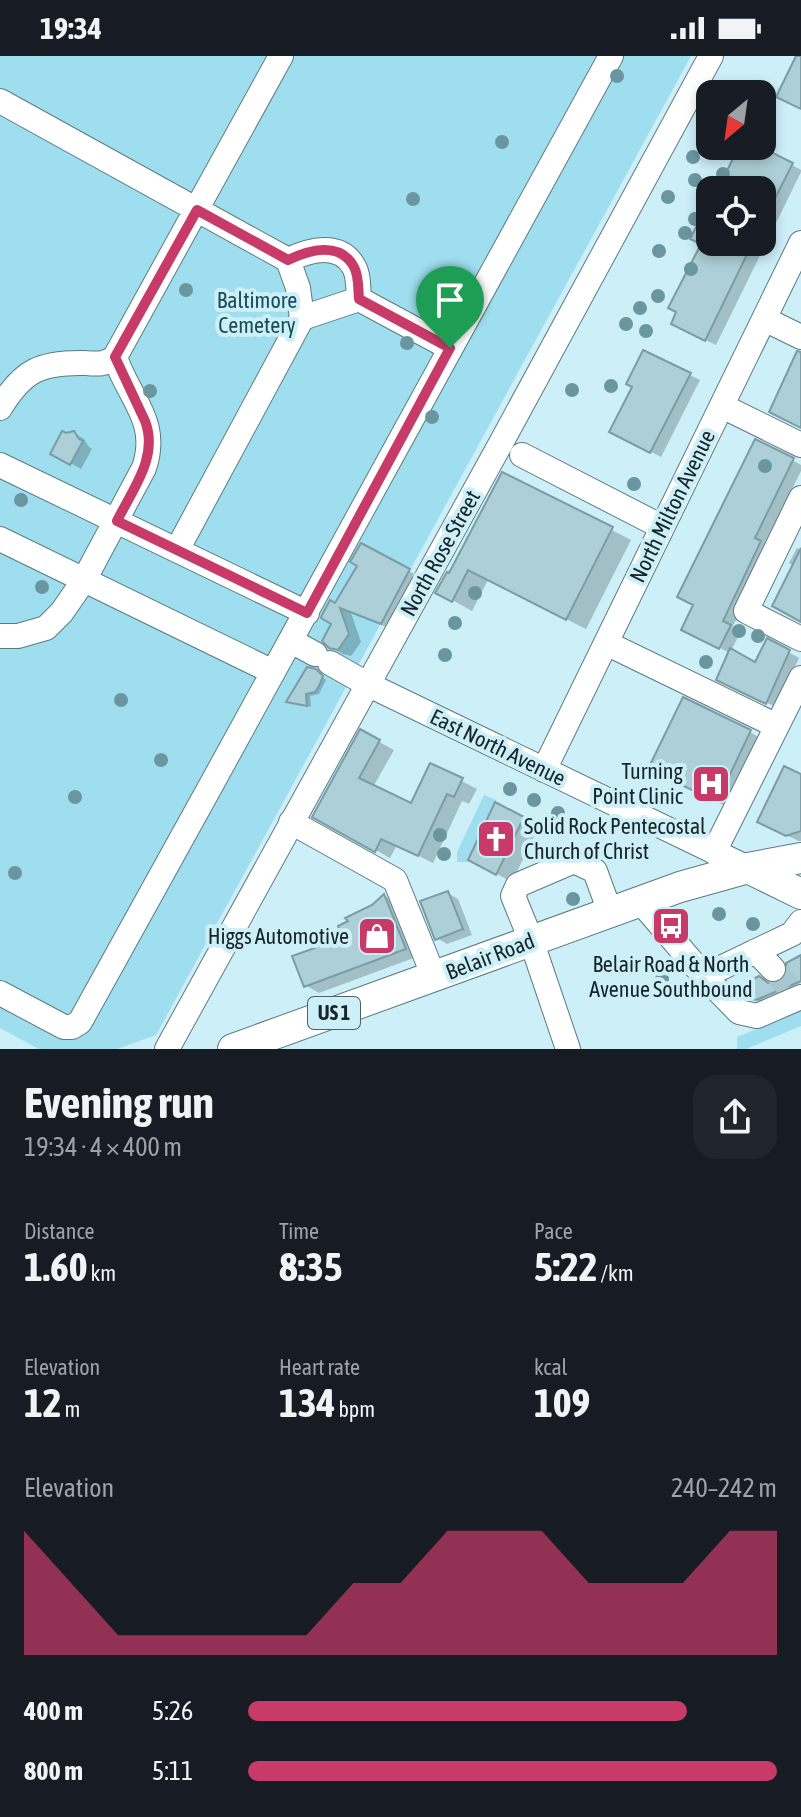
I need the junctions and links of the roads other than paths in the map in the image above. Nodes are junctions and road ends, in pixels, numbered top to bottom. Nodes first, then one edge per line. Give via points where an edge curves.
1 (281, 56) edge
2 (611, 56) edge
3 (711, 56) edge
4 (0, 101) edge
5 (197, 210) junction
6 (801, 243) edge
7 (288, 260) junction
8 (359, 299) junction
9 (302, 318) junction
10 (764, 319) junction
11 (801, 337) edge
12 (450, 348) junction
13 (115, 357) junction
14 (722, 406) junction
15 (0, 408) edge
16 (801, 445) edge
17 (522, 455) dead end
18 (0, 465) edge
19 (801, 498) edge
20 (117, 521) junction
21 (662, 527) junction
22 (0, 539) edge
23 (177, 550) junction
24 (84, 580) junction
25 (307, 613) junction
26 (0, 636) edge
27 (801, 639) edge
28 (291, 641) junction
29 (606, 643) junction
30 (273, 672) junction
31 (801, 678) edge
32 (367, 684) junction
33 (777, 726) junction
34 (544, 770) junction
35 (291, 822) junction
36 (714, 852) junction
37 (801, 858) edge
38 (748, 868) junction
39 (801, 894) edge
40 (640, 901) junction
41 (610, 912) junction
42 (798, 931) edge
43 (531, 940) junction
44 (756, 951) junction
45 (704, 976) junction
46 (434, 977) junction
47 (790, 988) edge
48 (0, 993) edge
49 (167, 1049) edge
50 (233, 1049) edge
51 (568, 1049) edge

1 - 5 street
2 - 12 street
3 - 32 street, North Rose Street
4 - 5 street
5 - 7 street
5 - 13 street
6 - 10 street, North Milton Avenue
7 - 8 street via 323,250 345,255 355,269
7 - 9 street
8 - 9 street
8 - 12 street
9 - 23 street
10 - 11 street
10 - 14 street, North Milton Avenue
12 - 25 street
13 - 15 street via 107,364 47,365 22,379
13 - 20 street via 150,443 144,468
14 - 16 street
14 - 21 street, North Milton Avenue
17 - 21 street
18 - 20 street
19 - 27 street via 746,611
20 - 23 street
20 - 24 street
21 - 29 street, North Milton Avenue
22 - 24 street
23 - 25 street
24 - 26 street via 46,628
24 - 30 street
25 - 28 street
28 - 30 street
28 - 32 street, East North Avenue
29 - 33 street
29 - 34 street, North Milton Avenue
30 - 48 street via 80,1022 64,1027
31 - 33 street
32 - 34 street, East North Avenue
32 - 35 street, North Rose Street
33 - 36 street
34 - 36 street, East North Avenue
35 - 46 street via 395,880
35 - 49 street, North Rose Street
36 - 38 street, East North Avenue
37 - 38 main road, Belair Road
38 - 39 main road, East North Avenue
38 - 40 main road, Belair Road / US 1
40 - 41 main road, Belair Road / US 1
40 - 45 street
41 - 43 main road, Belair Road / US 1
41 - 43 street via 595,871 574,861 518,885 513,896
42 - 44 street
43 - 46 main road, Belair Road / US 1
43 - 51 street
44 - 45 street
44 - 47 street
45 - 47 street via 739,1012 757,1016
46 - 50 main road, Belair Road / US 1

